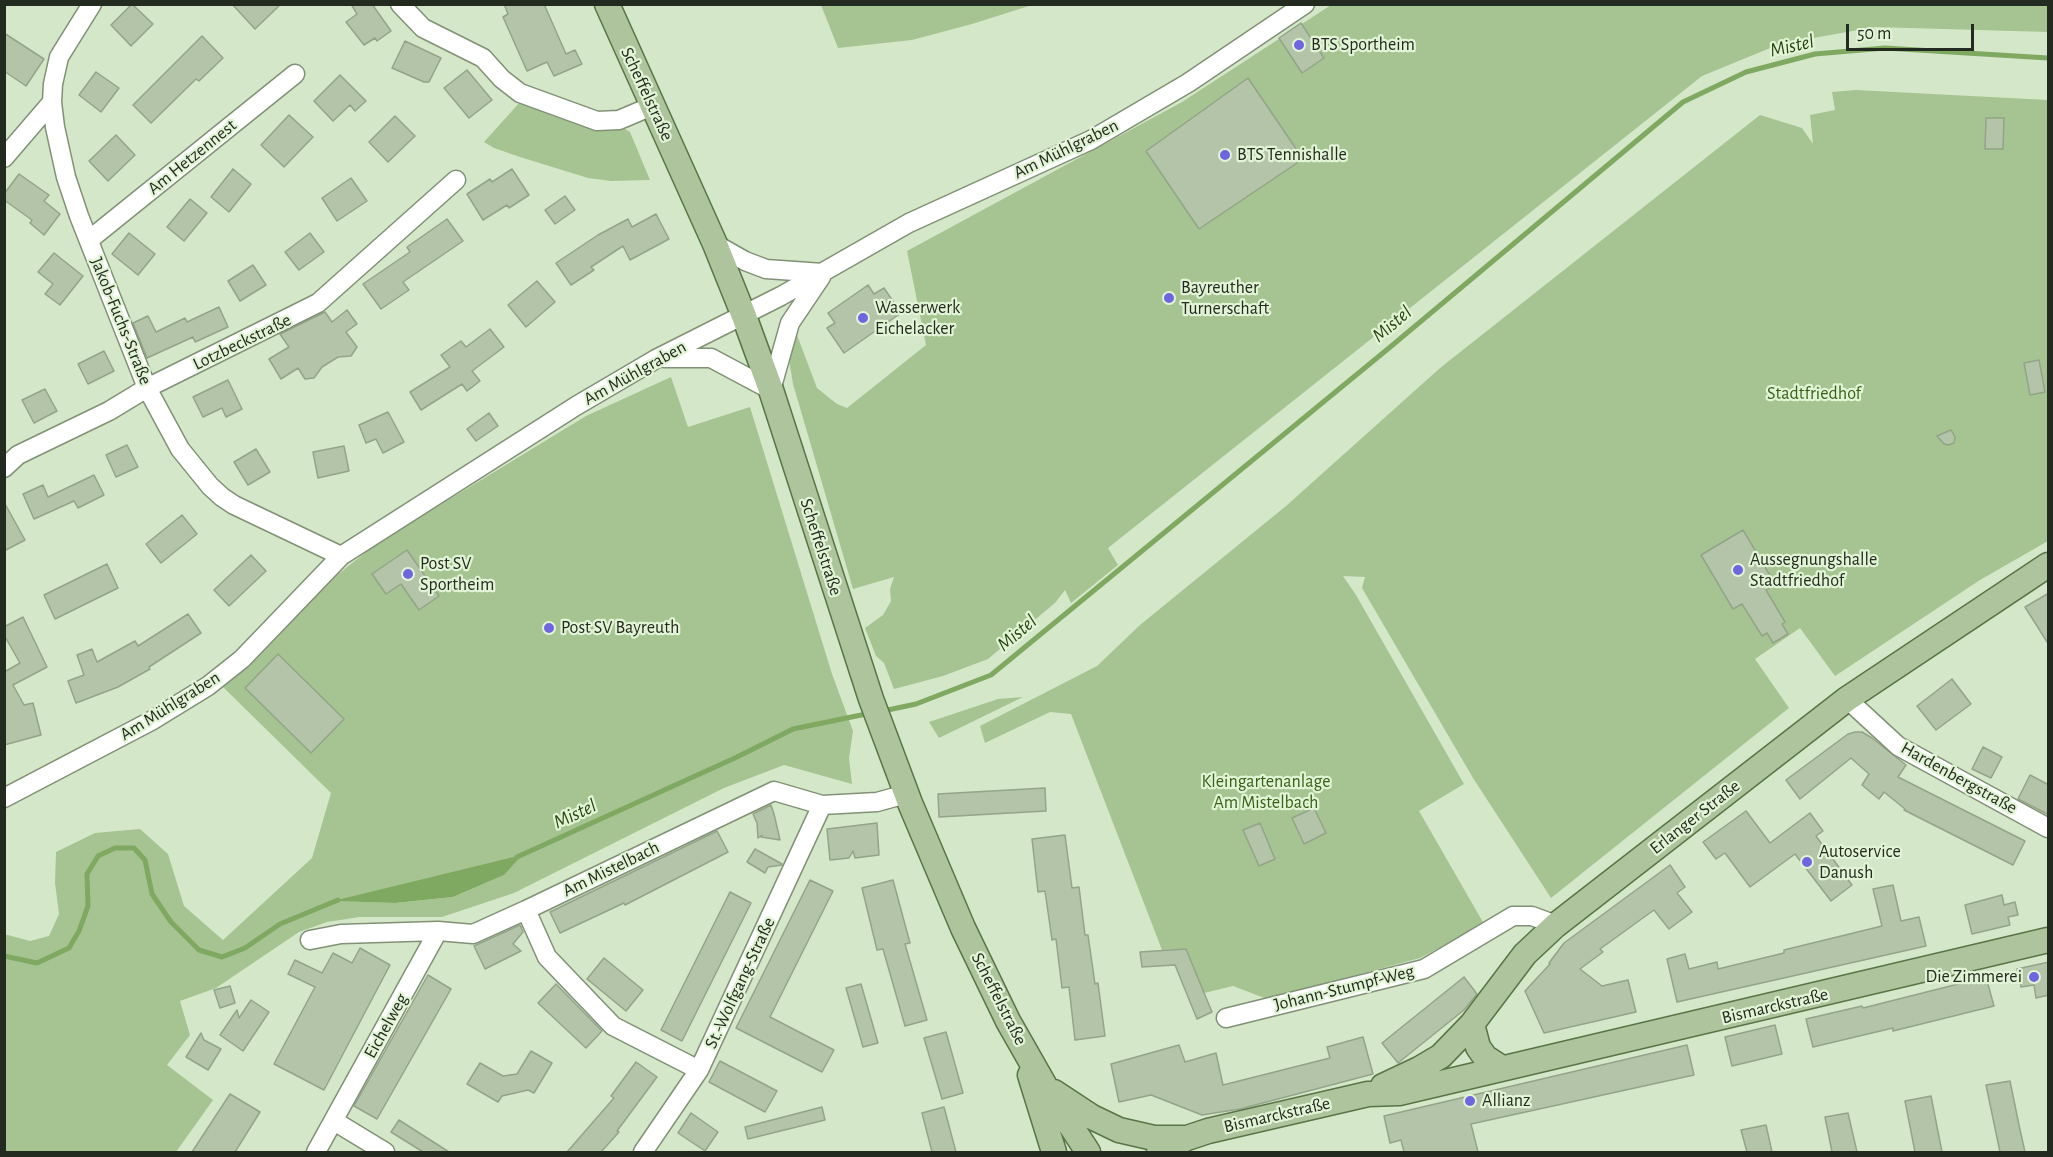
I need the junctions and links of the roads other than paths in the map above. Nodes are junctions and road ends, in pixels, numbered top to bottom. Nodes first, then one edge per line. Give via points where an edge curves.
1 (92, 4) edge
2 (400, 4) edge
3 (606, 4) edge
4 (1305, 4) edge
5 (295, 74) dead end
6 (52, 102) junction
7 (652, 106) junction
8 (4, 158) edge
9 (456, 180) dead end
10 (89, 240) junction
11 (715, 244) junction
12 (824, 273) junction
13 (744, 316) junction
14 (656, 359) junction
15 (147, 388) junction
16 (771, 390) junction
17 (4, 468) edge
18 (341, 556) junction
19 (2049, 565) edge
20 (1847, 699) junction
21 (906, 794) junction
22 (4, 798) edge
23 (822, 805) junction
24 (2049, 828) edge
25 (526, 910) junction
26 (1556, 925) junction
27 (438, 931) junction
28 (310, 940) dead end
29 (2049, 940) edge
30 (1226, 1018) dead end
31 (1472, 1024) junction
32 (1024, 1050) junction
33 (1502, 1068) junction
34 (699, 1070) junction
35 (1045, 1086) junction
36 (1368, 1094) junction
37 (334, 1121) junction
38 (1187, 1138) junction
39 (316, 1152) edge
40 (385, 1152) edge
41 (643, 1152) edge
42 (1054, 1152) edge
43 (1088, 1152) edge
44 (1159, 1152) edge

1 - 6 street, Jakob-Fuchs-Straße via 59,57
2 - 7 street via 423,28 483,58 520,93 597,121 619,120
3 - 7 main road, Scheffelstraße
4 - 12 street, Am Mühlgraben via 1188,83 1091,140 909,223
5 - 10 street, Am Hetzennest
6 - 8 street
6 - 10 street, Jakob-Fuchs-Straße via 66,177
7 - 11 main road, Scheffelstraße
9 - 15 street, Lotzbeckstraße via 318,303
10 - 15 street, Jakob-Fuchs-Straße
11 - 12 street via 766,269
11 - 13 main road, Scheffelstraße
12 - 13 street, Am Mühlgraben
12 - 16 street via 790,323
13 - 14 street, Am Mühlgraben
13 - 16 main road, Scheffelstraße
14 - 16 street via 711,358
14 - 18 street, Am Mühlgraben
15 - 17 street, Lotzbeckstraße via 18,455
15 - 18 street, Jakob-Fuchs-Straße via 180,449 222,497
16 - 21 main road, Scheffelstraße via 871,699
18 - 22 street, Am Mühlgraben via 242,659 208,686 151,721
19 - 20 main road, Erlanger Straße
20 - 24 street, Hardenbergstraße via 1898,746
20 - 26 main road, Erlanger Straße
21 - 23 street, Am Mistelbach via 878,802
21 - 32 main road, Scheffelstraße via 963,928
23 - 25 street, Am Mistelbach via 774,791
23 - 34 street, St.-Wolfgang-Straße
25 - 27 street, Am Mistelbach via 473,934
25 - 34 street via 547,957 613,1026
26 - 30 street, Johann-Stumpf-Weg via 1532,916 1513,916 1424,969
26 - 31 main road, Erlanger Straße via 1525,954
27 - 28 street, Am Mistelbach via 341,934
27 - 37 street, Eichelweg
29 - 33 main road, Bismarckstraße
31 - 33 main road via 1482,1052 1492,1064
31 - 36 main road, Erlanger Straße via 1436,1059
32 - 35 main road, Scheffelstraße
32 - 42 main road
33 - 36 main road, Bismarckstraße via 1399,1093
34 - 41 street, St.-Wolfgang-Straße
35 - 38 main road via 1092,1118 1119,1130 1154,1138
35 - 43 main road, Scheffelstraße
36 - 38 main road, Bismarckstraße
37 - 39 street, Eichelweg
37 - 40 street
38 - 44 main road

